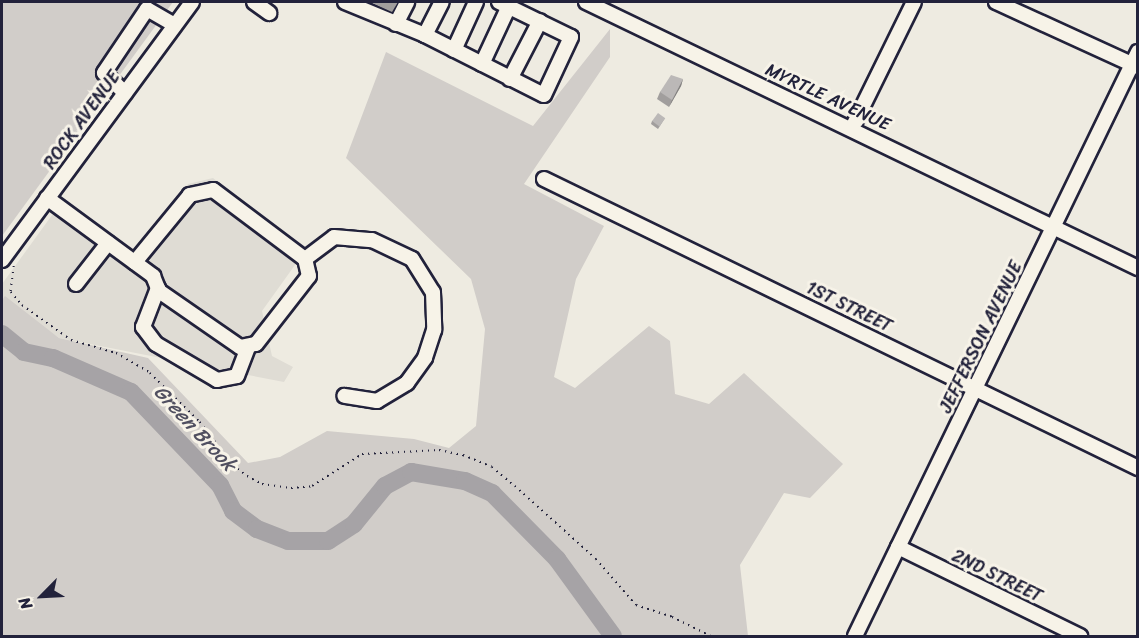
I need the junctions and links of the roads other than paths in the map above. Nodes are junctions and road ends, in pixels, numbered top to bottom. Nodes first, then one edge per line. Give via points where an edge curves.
1 (192, 2) edge
2 (254, 2) edge
3 (345, 2) edge
4 (407, 2) edge
5 (442, 2) edge
6 (476, 2) edge
7 (586, 2) edge
8 (914, 2) edge
9 (996, 2) edge
10 (504, 4) edge
11 (269, 13) dead end
12 (540, 21) junction
13 (396, 24) junction
14 (175, 26) junction
15 (425, 35) junction
16 (454, 50) junction
17 (1136, 61) edge
18 (482, 64) junction
19 (510, 79) junction
20 (125, 93) junction
21 (852, 128) junction
22 (544, 179) dead end
23 (47, 198) junction
24 (1056, 225) junction
25 (108, 243) junction
26 (304, 259) junction
27 (8, 260) edge
28 (135, 262) junction
29 (1137, 268) edge
30 (76, 284) dead end
31 (158, 288) junction
32 (248, 348) junction
33 (975, 389) junction
34 (344, 396) dead end
35 (1137, 468) edge
36 (898, 547) junction
37 (855, 636) edge
38 (1080, 636) edge

1 - 14 street, ROCK AVENUE
2 - 11 street
3 - 13 street
4 - 13 street
5 - 15 street
6 - 16 street
7 - 21 street, MYRTLE AVENUE
8 - 21 street
9 - 17 street
10 - 12 street
10 - 18 street
12 - 19 street
12 - 19 street via 571,36 544,95
13 - 15 street
14 - 20 street, ROCK AVENUE
14 - 20 street via 147,9 104,73
15 - 16 street
16 - 18 street
17 - 24 street, JEFFERSON AVENUE
18 - 19 street
20 - 23 street, ROCK AVENUE
21 - 24 street, MYRTLE AVENUE
22 - 33 street, 1ST STREET
23 - 25 street
23 - 27 street, ROCK AVENUE
24 - 29 street, MYRTLE AVENUE
24 - 33 street, JEFFERSON AVENUE
25 - 28 street
25 - 30 street
26 - 28 street via 213,190 190,195
26 - 32 street via 309,276 256,344
26 - 34 street via 334,237 372,240 412,260 433,292 434,330 425,358 407,383 377,401
28 - 31 street via 153,276
31 - 32 street via 240,347
31 - 32 street via 143,327 156,344 217,380 237,376
33 - 35 street, 1ST STREET
33 - 36 street, JEFFERSON AVENUE
36 - 37 street, JEFFERSON AVENUE
36 - 38 street, 2ND STREET

